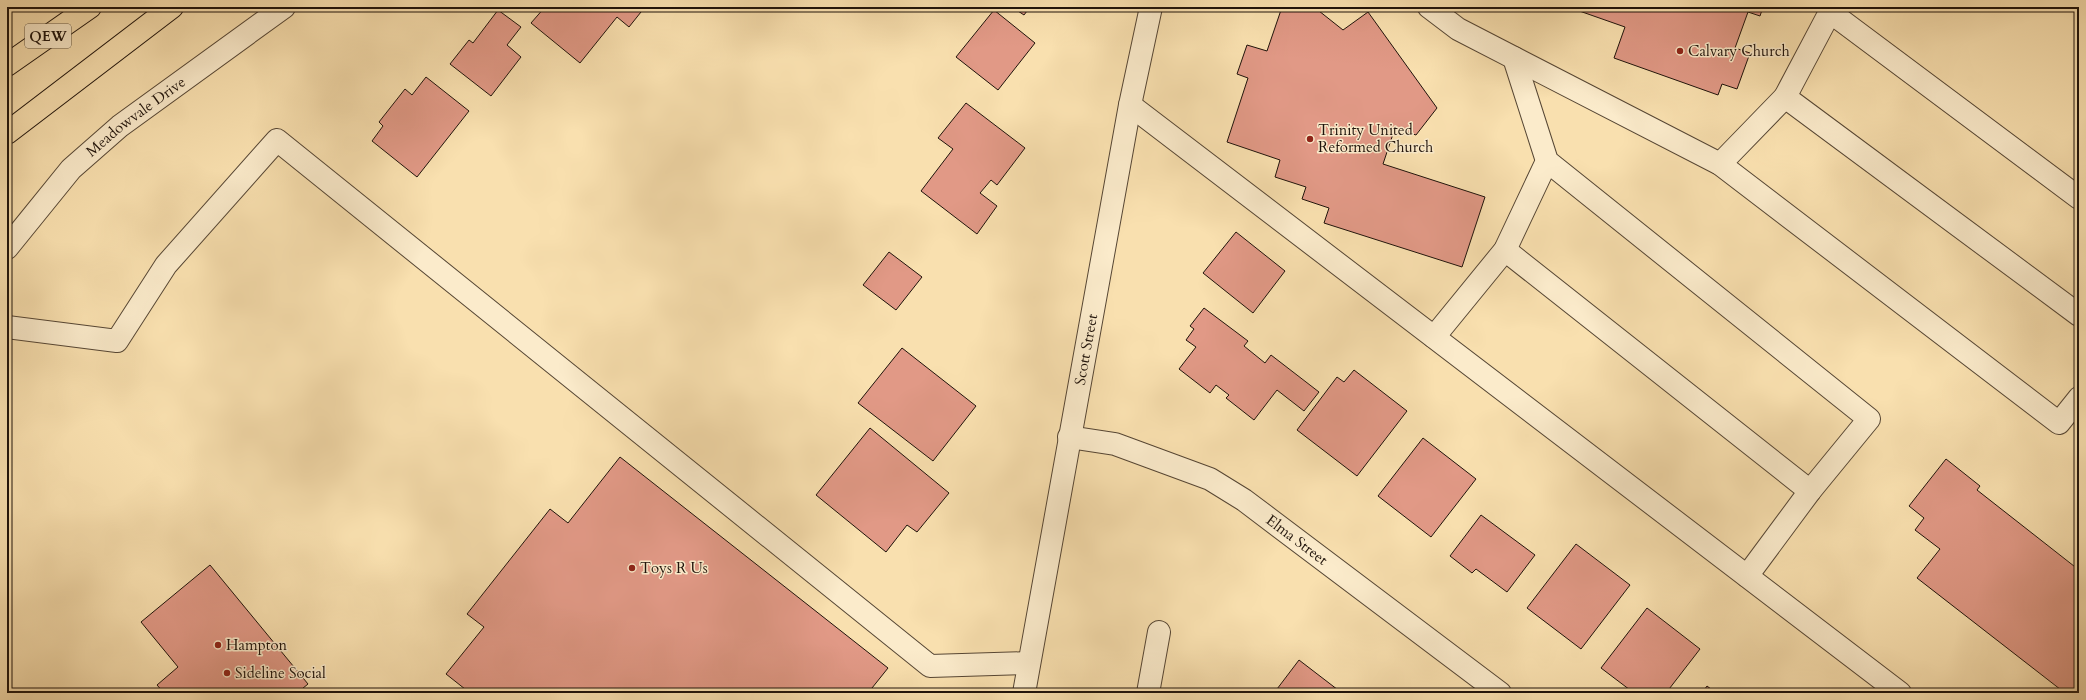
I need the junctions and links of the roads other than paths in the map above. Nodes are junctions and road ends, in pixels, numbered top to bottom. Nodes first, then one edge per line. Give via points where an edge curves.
1 (90, 7) edge
2 (172, 7) edge
3 (284, 7) edge
4 (1151, 7) edge
5 (1429, 7) edge
6 (1830, 9) edge
7 (1514, 58) junction
8 (7, 65) edge
9 (1785, 97) junction
10 (1130, 105) junction
11 (7, 133) edge
12 (1547, 161) junction
13 (1720, 164) junction
14 (2079, 198) edge
15 (7, 248) edge
16 (1505, 250) junction
17 (2079, 315) edge
18 (7, 327) edge
19 (1434, 337) junction
20 (2079, 398) edge
21 (1069, 437) junction
22 (1810, 491) junction
23 (1747, 576) junction
24 (1159, 632) dead end
25 (1029, 663) junction
26 (1024, 693) edge
27 (1148, 693) edge
28 (1500, 693) edge
29 (1900, 693) edge

1 - 8 highway, QEW
2 - 11 highway
3 - 15 street, Meadowvale Drive via 120,126 71,169
4 - 10 street, Scott Street
5 - 7 street via 1458,29
6 - 9 street
6 - 14 street
7 - 12 street
7 - 13 street
9 - 13 street
9 - 17 street
10 - 19 street
10 - 21 street, Scott Street
12 - 16 street
12 - 22 street via 1869,419
13 - 20 street via 2059,424
16 - 19 street
16 - 22 street
18 - 25 street via 117,341 166,264 277,140 930,666
19 - 23 street
21 - 25 street, Scott Street
21 - 28 street, Elma Street via 1115,444 1210,479 1244,500
22 - 23 street
23 - 29 street
24 - 27 street
25 - 26 street, Scott Street

